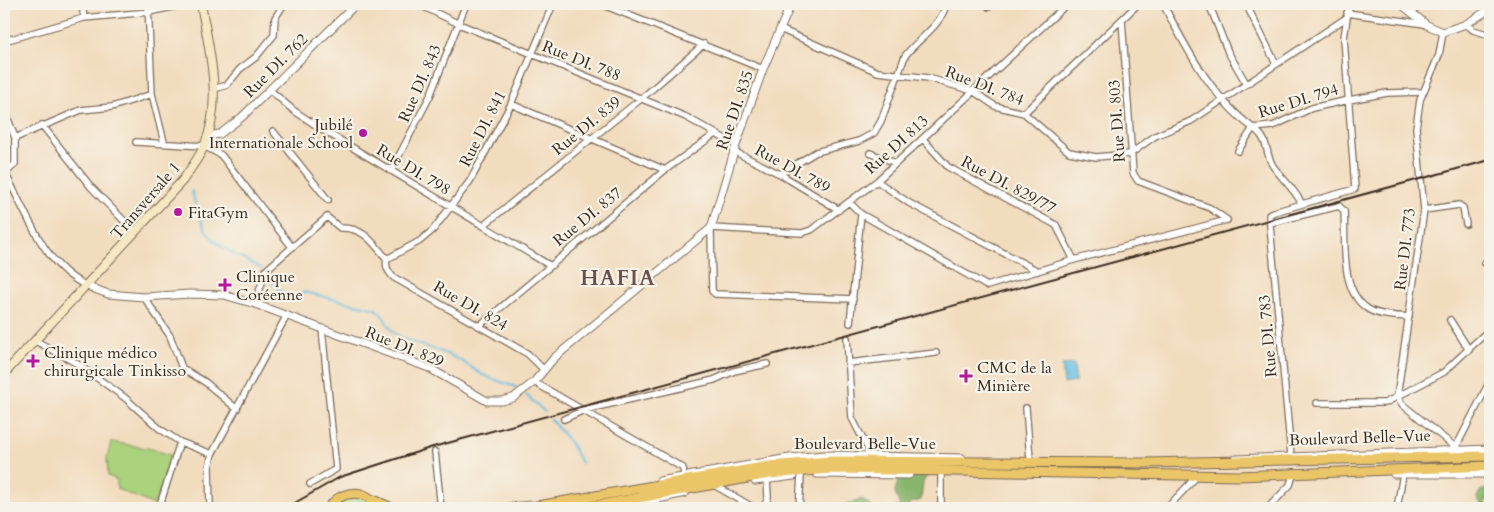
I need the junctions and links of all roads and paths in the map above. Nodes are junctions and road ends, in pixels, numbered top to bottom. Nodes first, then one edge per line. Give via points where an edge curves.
1 (82, 4) edge
2 (148, 4) edge
3 (186, 4) edge
4 (200, 4) edge
5 (284, 4) edge
6 (356, 4) edge
7 (418, 4) edge
8 (466, 4) edge
9 (553, 4) edge
10 (601, 4) edge
11 (790, 4) edge
12 (946, 4) edge
13 (1067, 4) edge
14 (1138, 4) edge
15 (1163, 4) edge
16 (1210, 4) edge
17 (1246, 4) edge
18 (1349, 4) edge
19 (1401, 4) edge
20 (1490, 9) edge
21 (149, 12) junction
22 (1346, 15) junction
23 (84, 18) junction
24 (1122, 20) junction
25 (459, 24) junction
26 (1466, 24) junction
27 (1427, 25) junction
28 (780, 30) junction
29 (1443, 32) junction
30 (1490, 35) edge
31 (4, 41) edge
32 (704, 44) junction
33 (530, 54) junction
34 (1276, 64) junction
35 (763, 68) junction
36 (900, 74) junction
37 (1246, 84) junction
38 (214, 89) junction
39 (270, 90) junction
40 (973, 92) junction
41 (1423, 92) junction
42 (152, 94) junction
43 (642, 98) junction
44 (1224, 98) junction
45 (1348, 100) junction
46 (511, 104) junction
47 (4, 108) edge
48 (1024, 113) junction
49 (42, 125) junction
50 (1253, 128) junction
51 (273, 131) dead end
52 (715, 134) junction
53 (208, 136) junction
54 (15, 138) junction
55 (591, 138) junction
56 (923, 139) junction
57 (136, 142) dead end
58 (164, 142) junction
59 (204, 146) junction
60 (734, 148) junction
61 (1238, 150) dead end
62 (870, 153) dead end
63 (1130, 154) junction
64 (896, 164) junction
65 (665, 170) junction
66 (392, 171) junction
67 (4, 173) edge
68 (780, 174) junction
69 (877, 181) junction
70 (328, 200) dead end
71 (850, 203) junction
72 (1302, 204) junction
73 (451, 208) junction
74 (839, 210) junction
75 (1424, 210) junction
76 (861, 214) junction
77 (1270, 223) junction
78 (1466, 224) dead end
79 (484, 225) junction
80 (711, 228) junction
81 (135, 232) junction
82 (292, 247) junction
83 (1074, 260) junction
84 (386, 261) junction
85 (549, 265) junction
86 (1038, 271) junction
87 (87, 286) junction
88 (144, 297) junction
89 (853, 300) junction
90 (255, 304) junction
91 (287, 315) junction
92 (1410, 317) junction
93 (1450, 320) dead end
94 (850, 323) dead end
95 (480, 325) junction
96 (322, 329) junction
97 (1488, 331) edge
98 (847, 338) dead end
99 (1490, 339) edge
100 (36, 341) junction
101 (1469, 350) junction
102 (936, 353) dead end
103 (848, 363) junction
104 (767, 364) dead end
105 (544, 370) junction
106 (4, 374) edge
107 (1490, 381) edge
108 (534, 382) junction
109 (1398, 397) junction
110 (1317, 404) dead end
111 (1026, 408) dead end
112 (236, 409) junction
113 (584, 410) junction
114 (564, 419) dead end
115 (180, 442) junction
116 (1455, 448) junction
117 (1490, 449) edge
118 (436, 452) dead end
119 (212, 454) junction
120 (871, 455) junction
121 (1291, 455) junction
122 (1490, 456) edge
123 (1030, 460) junction
124 (1229, 460) junction
125 (1147, 463) junction
126 (1490, 466) edge
127 (1145, 473) junction
128 (1198, 474) junction
129 (1403, 474) junction
130 (1490, 474) edge
131 (941, 475) junction
132 (1226, 475) junction
133 (1293, 475) junction
134 (684, 476) junction
135 (801, 476) junction
136 (767, 479) junction
137 (310, 484) dead end
138 (716, 486) junction
139 (370, 498) junction
140 (335, 499) junction
141 (641, 506) edge
142 (159, 508) edge
143 (210, 508) edge
144 (322, 508) edge
145 (329, 508) edge
146 (378, 508) edge
147 (392, 508) edge
148 (441, 508) edge
149 (500, 508) edge
150 (526, 508) edge
151 (584, 508) edge
152 (618, 508) edge
153 (754, 508) edge
154 (764, 508) edge
155 (799, 508) edge
156 (941, 508) edge
157 (1167, 508) edge
158 (1268, 508) edge
159 (1397, 508) edge

1 - 23 street
2 - 21 street
3 - 21 street
4 - 38 main road, Transversale 1
5 - 38 street via 275,18 274,35 227,85
6 - 39 street, Rue DI. 762
7 - 25 street, Rue DI. 788
8 - 25 street, Rue DI. 843
9 - 33 street, Rue DI. 841
10 - 32 street
11 - 28 street, Rue DI. 835
12 - 36 street via 936,25 905,56
13 - 40 street, Rue DI 813
14 - 24 street
15 - 44 street, Rue DI. 794 via 1187,52
16 - 37 street via 1228,52
17 - 34 street
18 - 22 street
19 - 27 street
20 - 26 street
21 - 23 street
21 - 42 street
22 - 27 street
22 - 34 street, Rue DI. 784
22 - 45 street via 1344,38
23 - 31 street
24 - 48 street
24 - 63 street, Rue DI. 803
25 - 33 street, Rue DI. 788
25 - 66 street, Rue DI. 843 via 430,96
26 - 29 street
26 - 30 street via 1473,30
27 - 29 street
28 - 35 street, Rue DI. 835
28 - 36 street, Rue DI. 784 via 878,72
29 - 41 street, Rue DI. 773 via 1438,55
32 - 35 street
32 - 43 street, Rue DI. 839
33 - 43 street, Rue DI. 788
33 - 46 street, Rue DI. 841
34 - 37 street, Rue DI. 784
35 - 60 street, Rue DI. 835
36 - 40 street, Rue DI. 784 via 935,80
36 - 68 street via 874,133 859,141 816,152
37 - 44 street, Rue DI. 784
38 - 53 main road, Transversale 1
39 - 53 street, Rue DI. 762 via 220,134
39 - 66 street, Rue DI. 798 via 293,110
40 - 48 street, Rue DI. 784 via 995,106
40 - 56 street, Rue DI 813
41 - 45 street, Rue DI. 794 via 1387,93
41 - 75 street, Rue DI. 773 via 1416,128
42 - 49 street via 112,107 81,110
42 - 58 street
43 - 52 street, Rue DI. 788
43 - 55 street, Rue DI. 839
44 - 50 street, Rue DI. 794
44 - 63 street, Rue DI. 784 via 1191,121 1156,136
45 - 50 street, Rue DI. 794 via 1312,108 1273,126
45 - 72 street via 1355,189
46 - 55 street
46 - 73 street, Rue DI. 841 via 470,181
47 - 54 street
48 - 63 street, Rue DI. 784 via 1069,152 1096,157
49 - 54 street
49 - 81 street via 91,187
50 - 61 street
50 - 72 street via 1266,140 1274,166
51 - 70 street
52 - 60 street, Rue DI. 788
52 - 65 street, Rue DI. 837
53 - 59 main road, Transversale 1
54 - 67 street via 15,164
55 - 65 street
55 - 79 street, Rue DI. 839
56 - 64 street, Rue DI 813
56 - 83 street, Rue DI. 829/77 via 948,167 1056,225
57 - 58 street
58 - 59 street
59 - 81 main road, Transversale 1 via 183,180
59 - 82 street via 221,155
60 - 68 street, Rue DI. 789
60 - 80 street, Rue DI. 835
62 - 64 street
63 - 83 street, Rue DI. 803 via 1133,173 1138,181 1210,208 1227,220
64 - 69 street, Rue DI 813
65 - 85 street, Rue DI. 837
66 - 73 street, Rue DI. 798
67 - 87 street via 55,262 73,279
68 - 74 street, Rue DI. 789
69 - 71 street, Rue DI 813
69 - 86 street via 909,202
71 - 74 street, Rue DI 813
71 - 76 street
72 - 77 street, Rue DI. 783 via 1274,212 1269,215
73 - 79 street, Rue DI. 798
73 - 84 street, Rue DI. 841 via 420,241
74 - 80 street, Rue DI 813 via 802,234
75 - 78 street via 1459,205 1463,208
75 - 92 street, Rue DI. 773
76 - 86 street via 987,286
76 - 89 street
77 - 92 street via 1339,206 1342,208 1348,285 1357,300 1369,310
77 - 121 street, Rue DI. 783
79 - 85 street, Rue DI. 798
80 - 89 street via 712,291 715,294
80 - 105 street, Rue DI. 829 via 554,358
81 - 87 main road, Transversale 1
82 - 84 street, Rue DI. 824 via 327,217 340,228 353,228 367,237
82 - 90 street via 266,270
83 - 86 street
84 - 95 street, Rue DI. 824 via 387,270 393,277
85 - 95 street, Rue DI. 837
87 - 88 street, Rue DI. 829 via 108,294
87 - 100 main road, Transversale 1
88 - 90 street, Rue DI. 829 via 224,295
88 - 112 street via 170,336 182,368 206,382
89 - 94 street
90 - 91 street, Rue DI. 829
91 - 96 street, Rue DI. 829
91 - 112 street
92 - 109 street, Rue DI. 773
93 - 101 street
95 - 105 street, Rue DI. 824 via 528,354
96 - 108 street, Rue DI. 829 via 429,368 487,401 513,398
96 - 137 street via 336,469
97 - 99 street
97 - 101 street
98 - 103 street
100 - 106 main road, Transversale 1
100 - 115 street via 76,363
101 - 109 street via 1444,372
102 - 103 street
103 - 120 street via 852,418
104 - 113 street via 734,371 714,380
105 - 108 street, Rue DI. 829
107 - 116 street
108 - 113 street
109 - 110 street via 1386,403
109 - 116 street via 1402,405
111 - 123 street
112 - 119 street
113 - 114 street
113 - 134 street via 683,468
115 - 119 street
115 - 142 street
116 - 117 street, Boulevard Belle-Vue
116 - 121 street, Boulevard Belle-Vue
118 - 148 street
119 - 143 street via 209,467
120 - 123 street, Boulevard Belle-Vue
120 - 134 street, Boulevard Belle-Vue via 789,458
121 - 124 street, Boulevard Belle-Vue
122 - 124 main road, Boulevard Belle-Vue
123 - 125 street, Boulevard Belle-Vue
124 - 125 main road, Boulevard Belle-Vue
124 - 132 main road
125 - 127 main road
125 - 150 main road, Boulevard Belle-Vue via 822,462 769,466
126 - 133 main road, Boulevard Belle-Vue
127 - 128 main road, Boulevard Belle-Vue
127 - 131 street, Boulevard Belle-Vue via 1119,477
127 - 151 main road, Boulevard Belle-Vue via 832,469 769,474
128 - 132 main road, Boulevard Belle-Vue
128 - 157 street
129 - 130 street, Boulevard Belle-Vue
129 - 133 street, Boulevard Belle-Vue
129 - 159 street
131 - 135 street, Boulevard Belle-Vue
131 - 156 street
132 - 133 main road, Boulevard Belle-Vue
133 - 158 street via 1290,484
134 - 149 street, Boulevard Belle-Vue via 550,502
135 - 136 street, Boulevard Belle-Vue
135 - 155 street
136 - 138 street, Boulevard Belle-Vue
136 - 154 street via 768,497
138 - 141 street, Boulevard Belle-Vue
138 - 153 street
139 - 140 main road via 353,493
139 - 146 main road
139 - 147 main road
140 - 144 main road
140 - 145 main road
141 - 152 street, Boulevard Belle-Vue

